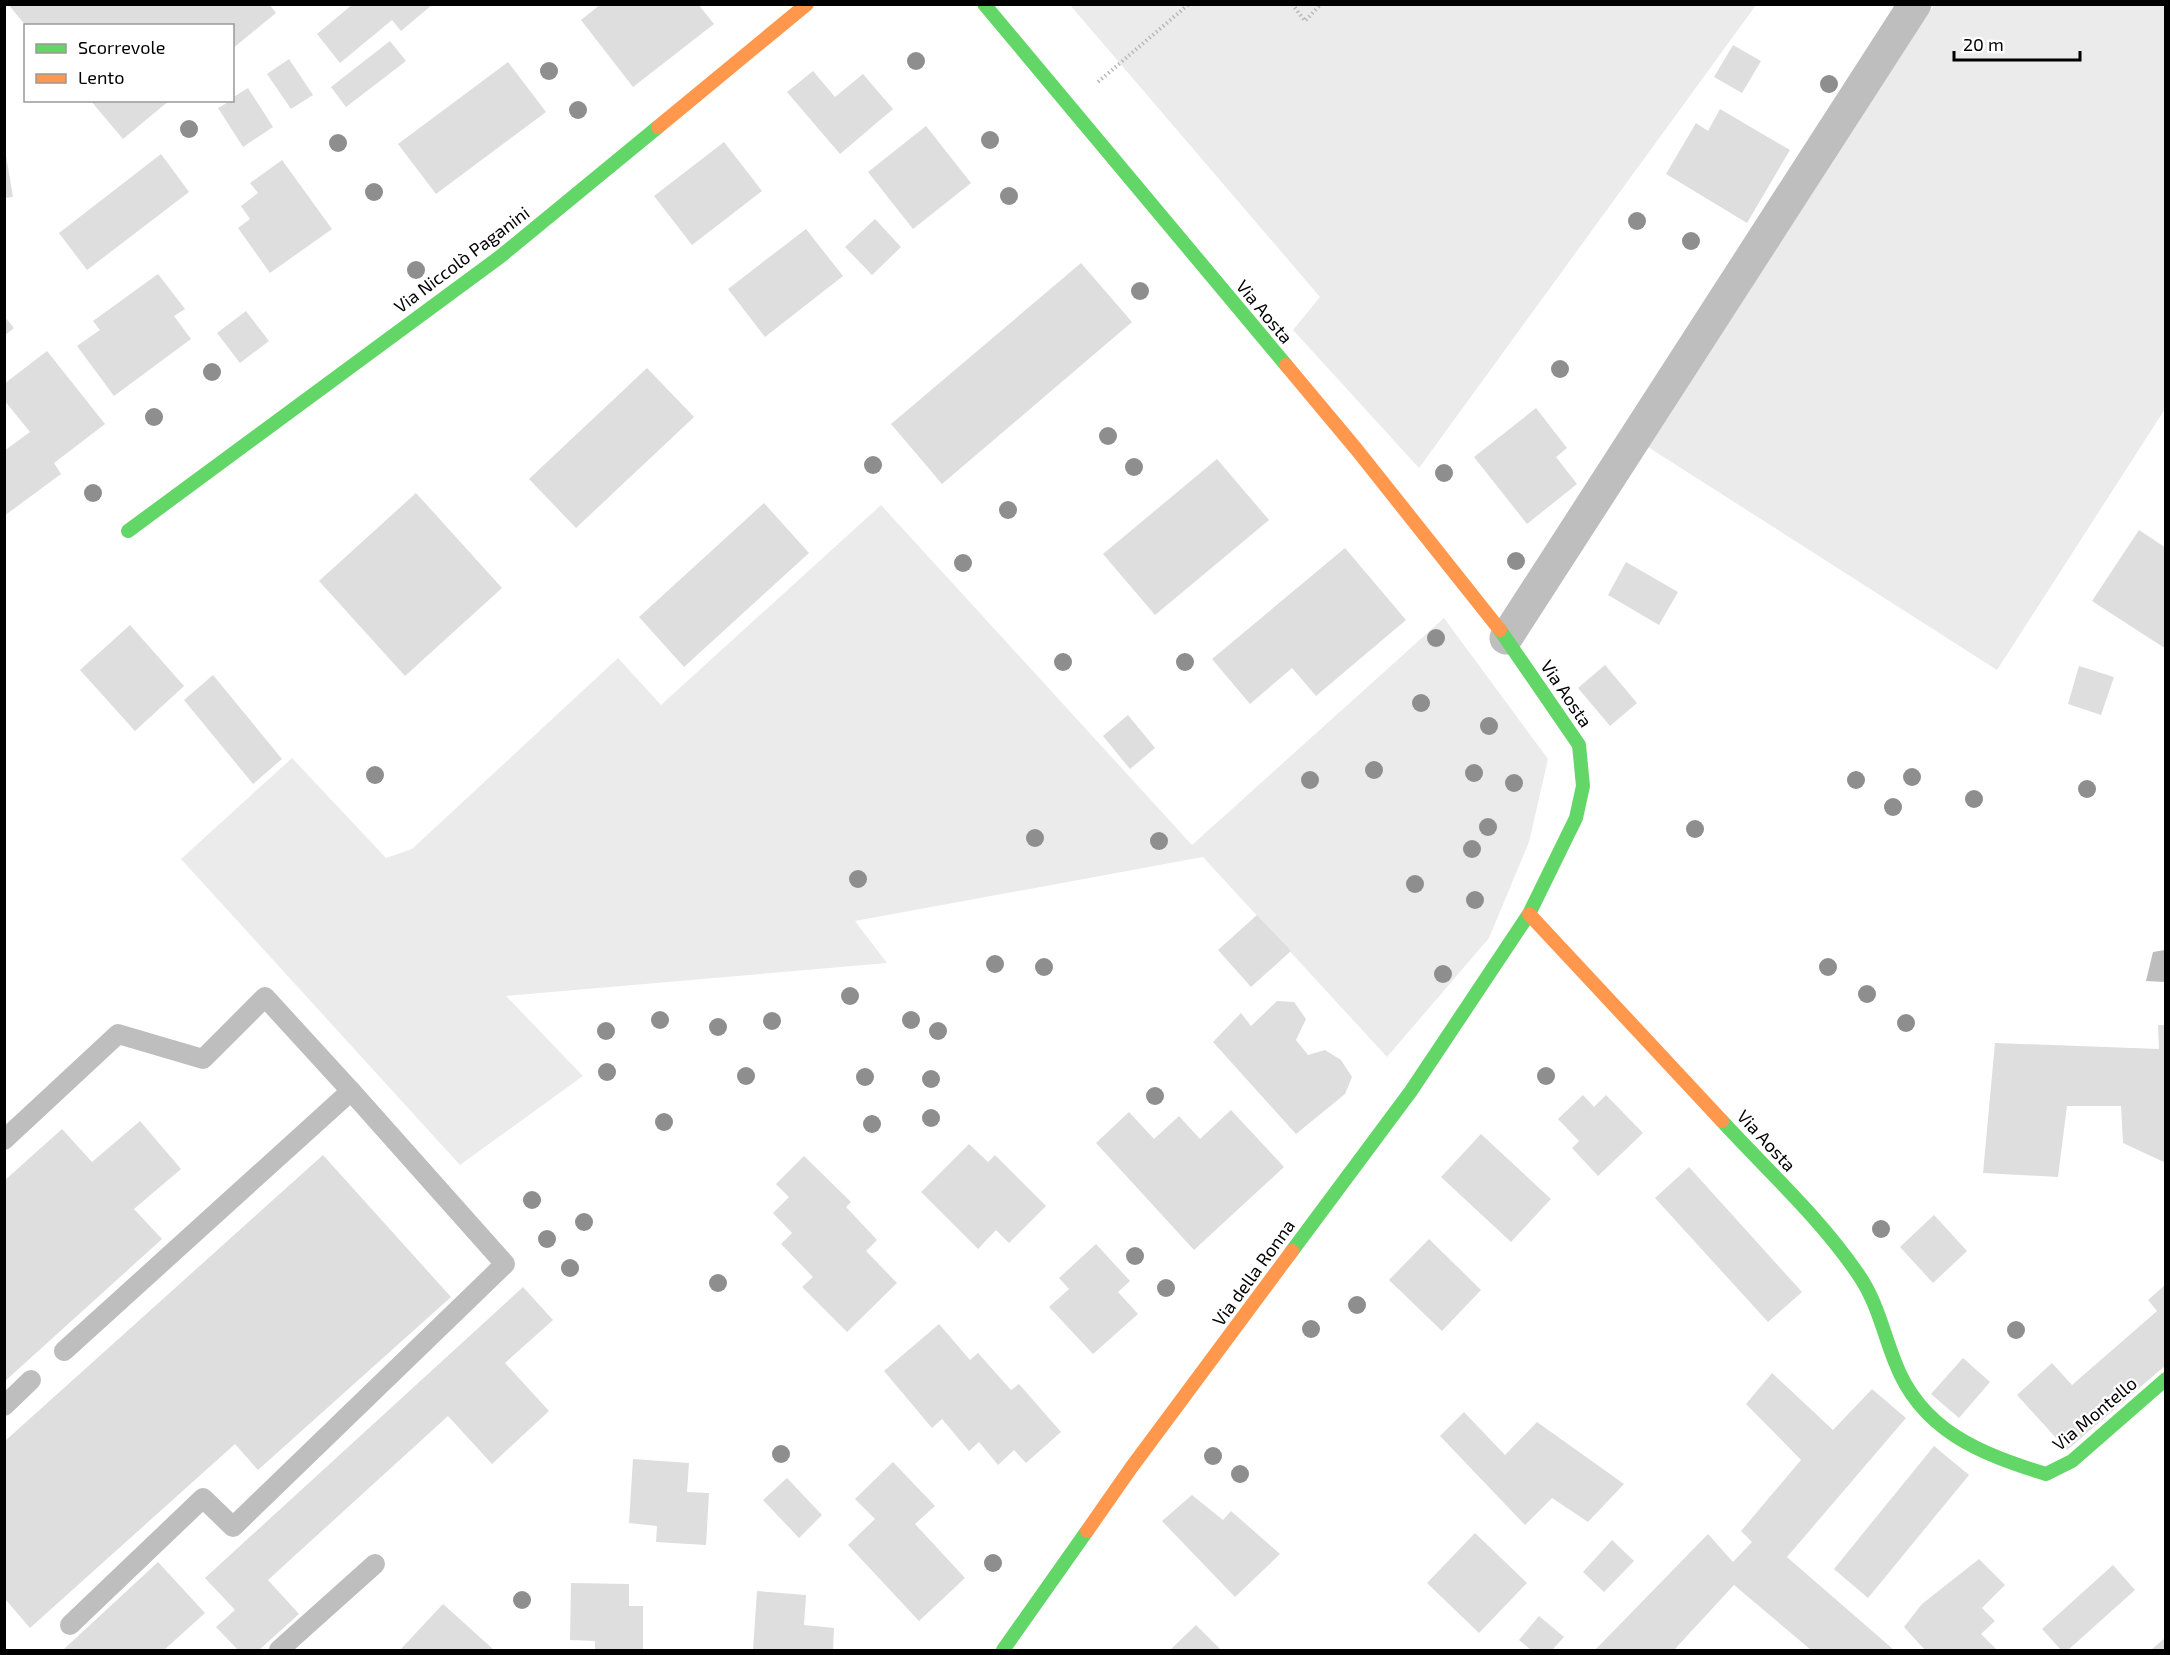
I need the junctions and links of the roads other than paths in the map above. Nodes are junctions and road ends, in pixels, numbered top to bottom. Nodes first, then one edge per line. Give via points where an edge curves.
1 (807, 4) edge
2 (984, 4) edge
3 (1915, 4) edge
4 (129, 531) dead end
5 (1506, 638) junction
6 (1529, 914) junction
7 (351, 1091) junction
8 (4, 1140) edge
9 (64, 1351) dead end
10 (2166, 1379) edge
11 (32, 1380) dead end
12 (4, 1406) edge
13 (2046, 1474) joint
14 (375, 1564) dead end
15 (70, 1625) dead end
16 (1010, 1648) edge
17 (279, 1650) edge

1 - 4 street, Via Niccolò Paganini via 501,256
2 - 5 street, Via Aosta via 1358,450
3 - 5 street
5 - 6 street, Via Aosta via 1579,745 1583,786 1576,818
6 - 13 street, Via Aosta via 1838,1245 1870,1294 1899,1374 1916,1401 1948,1432 2007,1462
6 - 16 street, Via della Ronna via 1411,1091 1131,1468
7 - 8 lane via 265,997 202,1059 118,1034
7 - 9 lane
7 - 15 lane via 505,1264 233,1527 203,1498
10 - 13 street, Via Montello via 2072,1461
11 - 12 lane
14 - 17 lane

